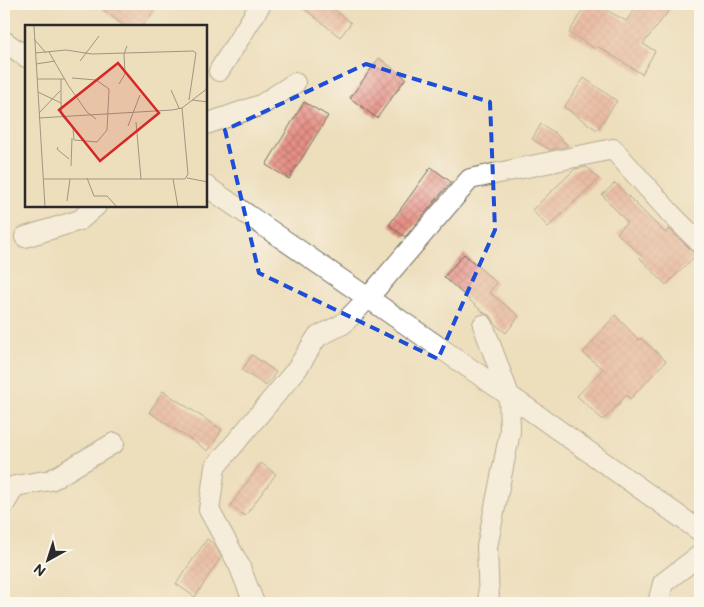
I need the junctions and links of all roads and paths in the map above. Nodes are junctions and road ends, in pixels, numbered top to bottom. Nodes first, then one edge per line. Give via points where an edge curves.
1 (261, 4) edge
2 (4, 41) edge
3 (25, 56) edge
4 (219, 71) dead end
5 (294, 83) dead end
6 (208, 123) edge
7 (208, 187) edge
8 (94, 208) edge
9 (25, 237) dead end
10 (700, 243) edge
11 (368, 298) junction
12 (483, 325) dead end
13 (509, 395) junction
14 (114, 444) dead end
15 (4, 505) edge
16 (700, 531) edge
17 (700, 555) edge
18 (254, 603) edge
19 (489, 603) edge
20 (658, 603) edge

1 - 4 street
2 - 3 street
5 - 6 street via 261,105
7 - 11 street
8 - 9 street via 80,220
10 - 11 street via 613,149 470,179
11 - 13 street
11 - 18 street via 343,324 317,337 296,369 216,468 209,510 239,565
12 - 13 street
13 - 16 street
13 - 19 street via 510,432 487,547
14 - 15 street via 51,480 15,486
17 - 20 street via 663,583

